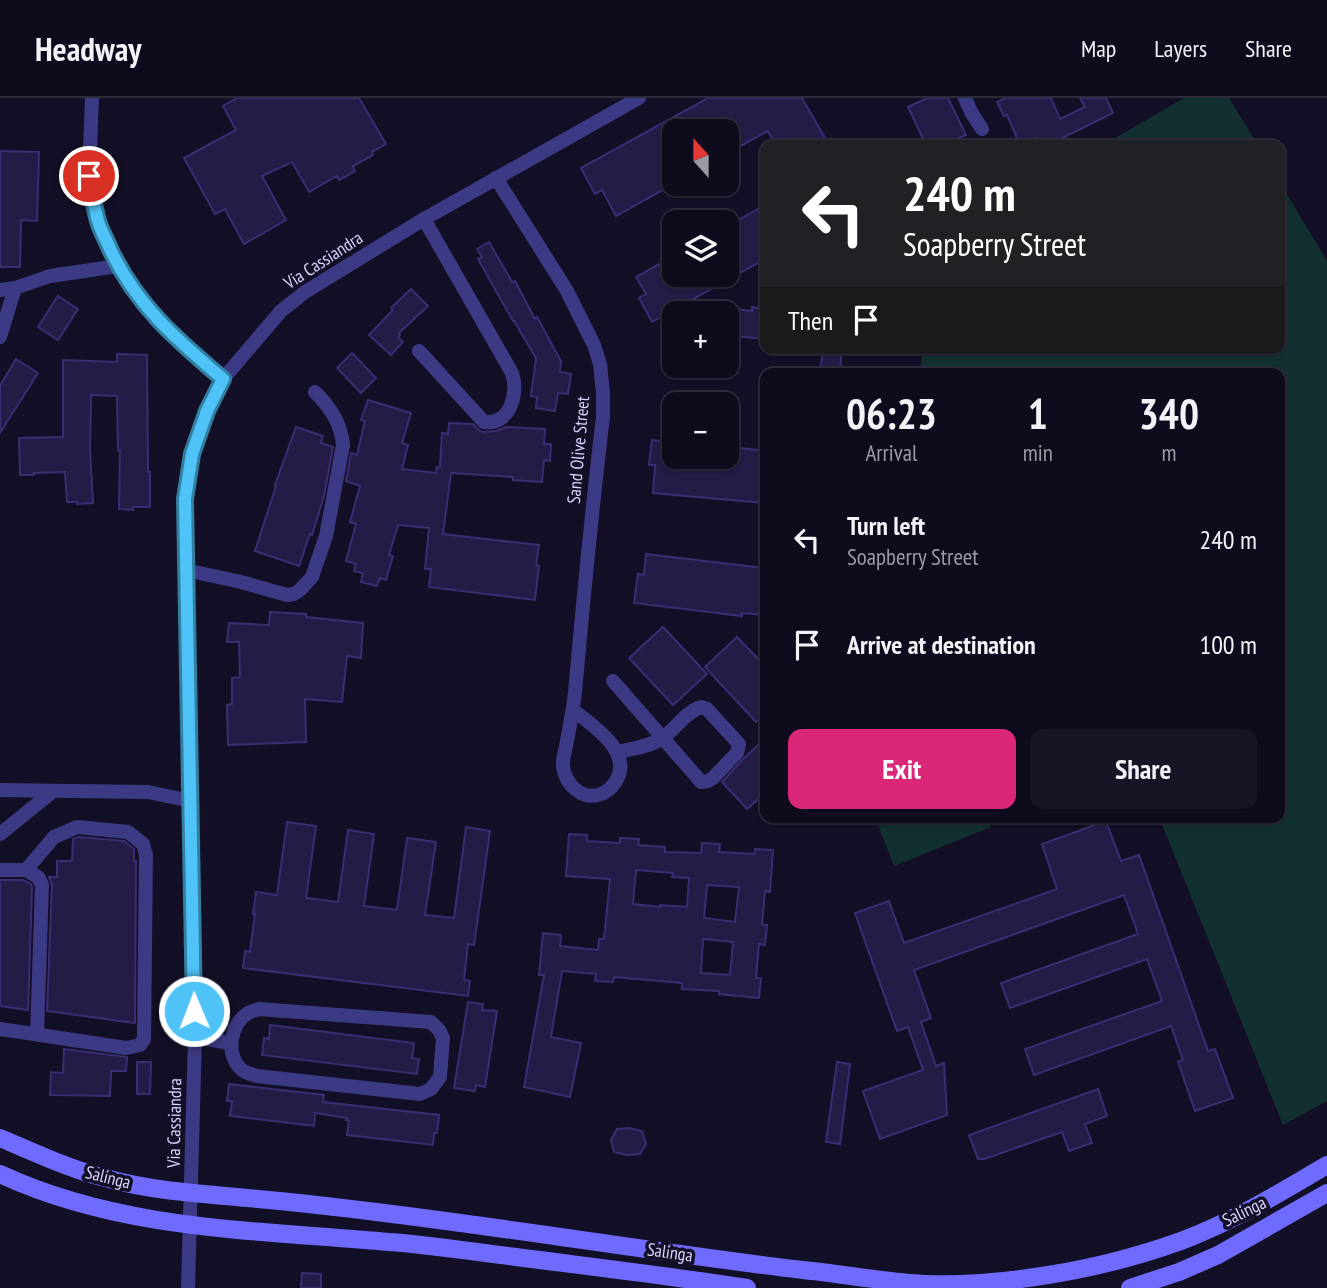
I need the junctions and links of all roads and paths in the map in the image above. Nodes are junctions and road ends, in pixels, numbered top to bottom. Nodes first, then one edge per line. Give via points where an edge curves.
1 (92, 98) edge
2 (639, 98) edge
3 (965, 98) edge
4 (982, 129) dead end
5 (496, 178) junction
6 (424, 219) junction
7 (118, 266) junction
8 (7, 289) edge
9 (0, 337) edge
10 (419, 351) dead end
11 (223, 379) junction
12 (315, 392) dead end
13 (186, 570) junction
14 (613, 681) dead end
15 (573, 710) junction
16 (663, 738) junction
17 (617, 752) junction
18 (0, 790) edge
19 (52, 792) junction
20 (191, 801) junction
21 (0, 834) edge
22 (0, 870) edge
23 (26, 870) junction
24 (0, 1029) edge
25 (37, 1034) junction
26 (195, 1037) junction
27 (230, 1043) junction
28 (0, 1138) edge
29 (1327, 1166) edge
30 (0, 1174) edge
31 (191, 1193) junction
32 (1327, 1193) edge
33 (190, 1226) junction
34 (924, 1286) edge
35 (188, 1288) edge
36 (747, 1288) edge
37 (1130, 1288) edge

1 - 7 street via 89,176 99,225
2 - 5 street, Via Cassiandra
3 - 4 street
5 - 6 street, Via Cassiandra
5 - 15 street, Sand Olive Street via 567,291 600,365 603,417
6 - 10 street via 512,373 515,387 508,411 497,420 484,422
6 - 11 street, Via Cassiandra via 304,292 281,311
7 - 8 street via 50,276
7 - 11 street via 143,304
8 - 9 street
11 - 13 street, Via Cassiandra via 192,454 185,499
12 - 13 street via 329,406 343,445 326,536 312,577 288,595
13 - 20 street, Via Cassiandra
14 - 16 street
15 - 17 street via 597,728
15 - 17 street, Sand Olive Street via 563,764 566,780 576,790 586,796 607,792 619,775
16 - 16 street via 704,782 739,749 737,740 701,707
16 - 17 street
18 - 19 street
19 - 20 street via 148,792
19 - 21 street
20 - 26 street, Via Cassiandra
22 - 23 street
23 - 25 street via 42,885
23 - 25 street via 54,837 77,827 128,832 143,844 146,855 144,1039 125,1048
24 - 25 street
26 - 27 street
26 - 31 street, Via Cassiandra
27 - 27 street via 238,1023 259,1009 431,1022 443,1038 440,1077 420,1094 257,1076 234,1061
28 - 31 street, Salinga via 110,1180
29 - 34 street, Salinga via 1184,1240 1138,1255 1026,1278
30 - 33 street, Salinga via 58,1197
31 - 33 street, Via Cassiandra
31 - 34 street, Salinga via 456,1222
32 - 37 street, Salinga via 1218,1255
33 - 35 street, Via Cassiandra
33 - 36 street, Salinga via 392,1242

